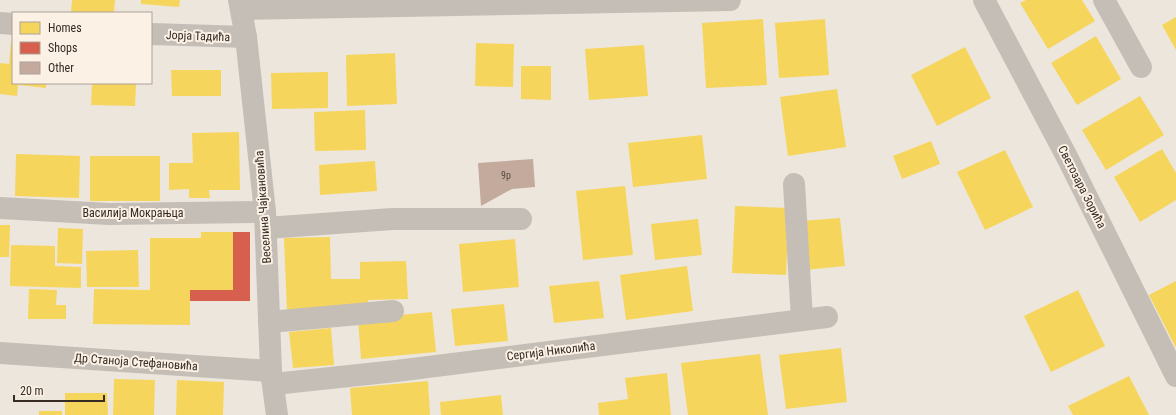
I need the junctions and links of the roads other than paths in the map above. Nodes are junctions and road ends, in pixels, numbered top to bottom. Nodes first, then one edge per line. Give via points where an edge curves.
1 (730, 0) edge
2 (984, 0) edge
3 (1104, 0) edge
4 (240, 5) edge
5 (0, 23) edge
6 (12, 24) edge
7 (152, 34) edge
8 (246, 37) junction
9 (1141, 67) dead end
10 (794, 184) dead end
11 (0, 208) edge
12 (521, 219) dead end
13 (265, 220) junction
14 (393, 311) dead end
15 (827, 317) dead end
16 (802, 320) junction
17 (269, 322) junction
18 (0, 353) edge
19 (1176, 376) edge
20 (273, 378) junction
21 (277, 415) edge

1 - 4 street
2 - 19 street, Светозара Зорића via 1067,157
3 - 9 street
4 - 8 street, Веселина Чајкановића
5 - 6 street
7 - 8 street, Јорја Тадића
8 - 13 street, Веселина Чајкановића
10 - 16 street
11 - 13 street, Василија Мокрањца
12 - 13 street, Василија Мокрањца
13 - 17 street, Веселина Чајкановића
14 - 17 street
15 - 16 street, Сергија Николића
16 - 20 street, Сергија Николића via 396,371
17 - 20 street, Веселина Чајкановића
18 - 20 street, Др Станоја Стефановића
20 - 21 street, Веселина Чајкановића

